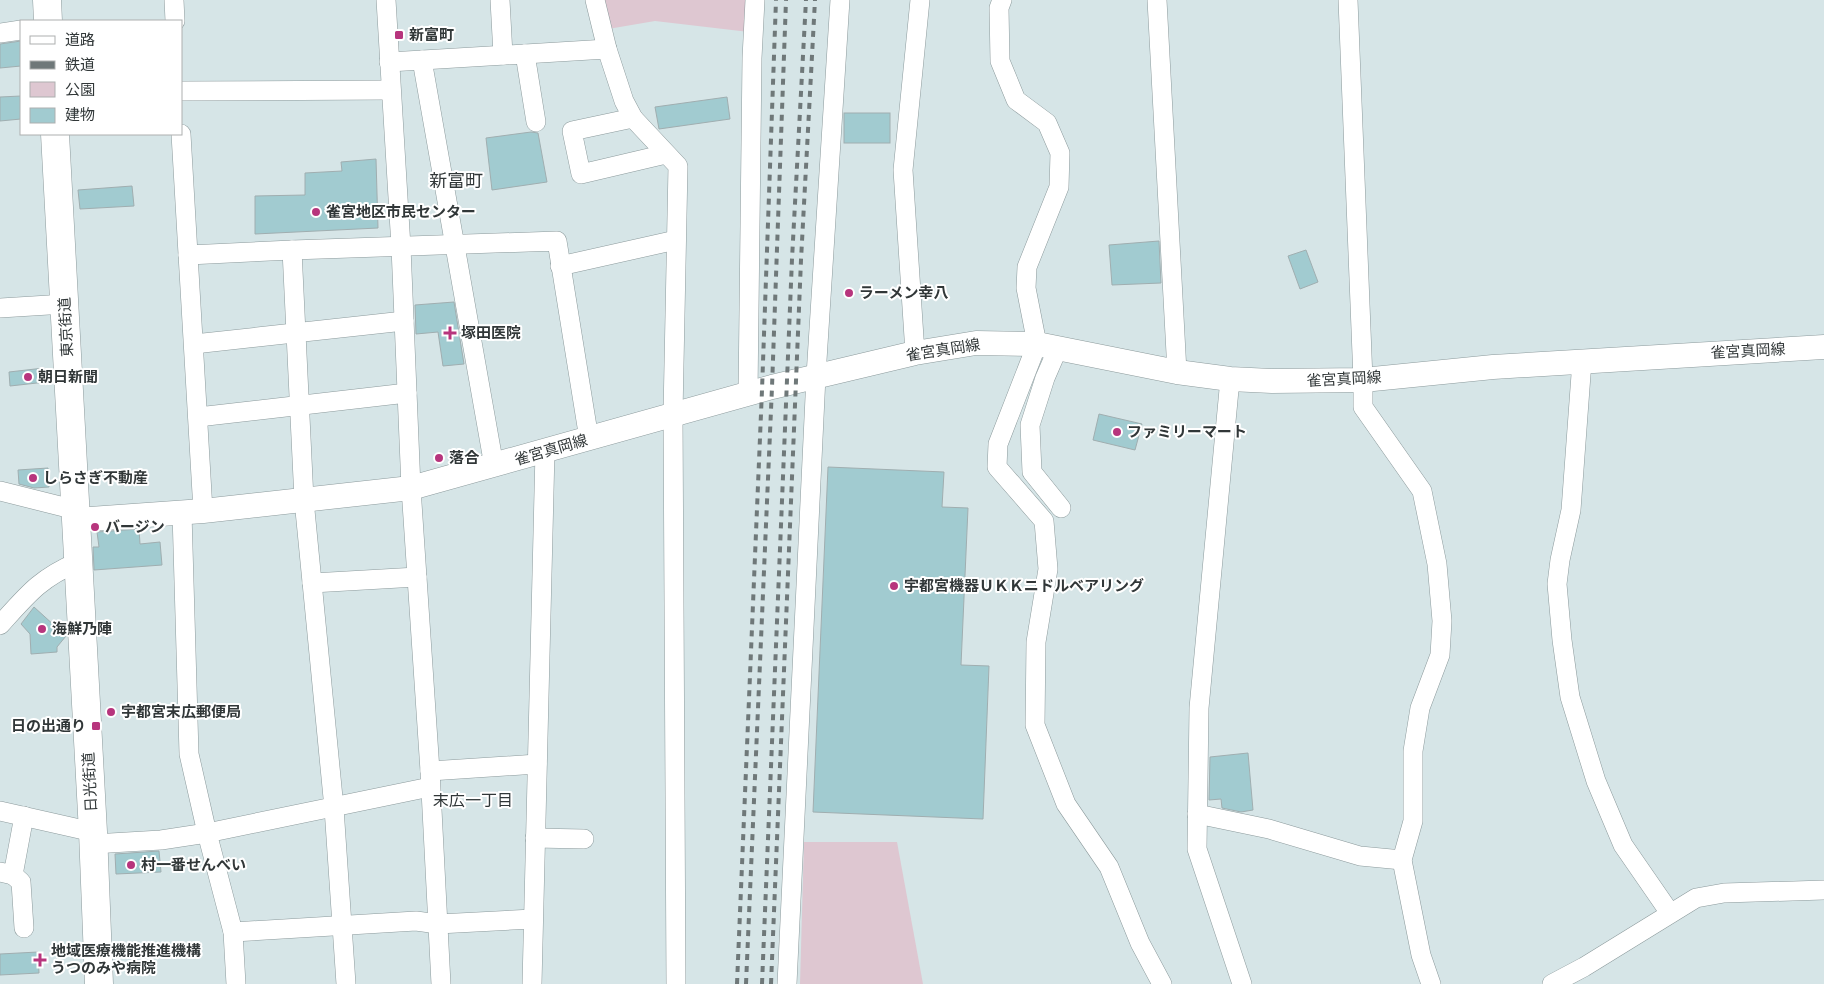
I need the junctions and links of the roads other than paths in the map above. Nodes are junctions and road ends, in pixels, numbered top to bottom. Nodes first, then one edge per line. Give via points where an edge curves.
1 (47, 0) edge
2 (174, 0) edge
3 (386, 0) edge
4 (500, 0) edge
5 (595, 0) edge
6 (755, 0) edge
7 (840, 0) edge
8 (920, 0) edge
9 (1002, 0) edge
10 (1157, 0) edge
11 (1348, 0) edge
12 (48, 20) edge
13 (175, 20) edge
14 (20, 30) edge
15 (0, 33) edge
16 (607, 49) junction
17 (525, 54) junction
18 (503, 55) junction
19 (422, 60) junction
20 (389, 62) junction
21 (391, 90) junction
22 (182, 91) edge
23 (633, 118) junction
24 (536, 122) dead end
25 (55, 135) edge
26 (181, 135) edge
27 (666, 154) junction
28 (676, 240) junction
29 (455, 245) junction
30 (401, 247) junction
31 (292, 250) junction
32 (188, 255) junction
33 (560, 266) junction
34 (65, 304) junction
35 (0, 308) edge
36 (404, 321) junction
37 (296, 333) junction
38 (194, 344) junction
39 (1047, 346) junction
40 (1824, 347) edge
41 (915, 353) junction
42 (1582, 361) junction
43 (1177, 372) junction
44 (816, 376) junction
45 (1230, 379) junction
46 (1363, 380) junction
47 (407, 393) junction
48 (748, 394) junction
49 (299, 406) junction
50 (673, 414) junction
51 (198, 417) junction
52 (589, 440) junction
53 (545, 451) junction
54 (494, 466) junction
55 (411, 488) junction
56 (0, 491) edge
57 (304, 500) junction
58 (1061, 508) dead end
59 (192, 512) junction
60 (76, 515) junction
61 (78, 562) junction
62 (417, 577) junction
63 (312, 583) junction
64 (0, 624) edge
65 (536, 764) junction
66 (430, 779) junction
67 (334, 808) junction
68 (0, 811) edge
69 (1197, 814) junction
70 (24, 816) junction
71 (207, 833) junction
72 (93, 838) junction
73 (535, 838) junction
74 (584, 839) dead end
75 (1402, 860) junction
76 (7, 873) edge
77 (1824, 890) edge
78 (1670, 913) junction
79 (532, 919) junction
80 (438, 924) junction
81 (342, 925) junction
82 (24, 928) dead end
83 (233, 932) junction
84 (99, 984) edge
85 (236, 984) edge
86 (346, 984) edge
87 (441, 984) edge
88 (532, 984) edge
89 (676, 984) edge
90 (788, 984) edge
91 (1162, 984) edge
92 (1242, 984) edge
93 (1431, 984) edge
94 (1552, 984) edge

1 - 12 highway
2 - 13 street
3 - 20 street
4 - 18 street
5 - 16 street
6 - 48 street
7 - 44 street
8 - 41 street via 903,170
9 - 39 street via 999,8 1000,61 1016,100 1047,122 1060,153 1058,187 1027,267 1026,288
10 - 43 street
11 - 46 street
14 - 15 street
16 - 17 street
16 - 23 street
17 - 18 street
17 - 24 street
18 - 19 street
19 - 20 street
19 - 29 street
20 - 21 street
21 - 22 street
21 - 30 street
23 - 27 street
23 - 27 street via 572,131 581,174
25 - 34 highway, 東京街道
26 - 32 street
27 - 28 street via 678,166
28 - 33 street
28 - 50 street
29 - 30 street
29 - 33 street via 557,241
29 - 54 street
30 - 31 street
30 - 36 street
31 - 32 street
31 - 37 street
32 - 38 street
33 - 52 street
34 - 35 street
34 - 60 highway, 東京街道
36 - 37 street
36 - 47 street
37 - 38 street
37 - 49 street
38 - 51 street
39 - 41 main road, 雀宮真岡線 via 976,344
39 - 43 main road, 雀宮真岡線
39 - 58 street via 1045,378 1030,425 1032,472
39 - 91 street via 998,444 996,467 1044,521 1048,569 1036,642 1035,725 1066,804 1109,866 1140,943
40 - 42 main road, 雀宮真岡線
41 - 44 main road, 雀宮真岡線
42 - 46 main road, 雀宮真岡線 via 1493,366
42 - 78 street via 1571,510 1557,584 1570,697 1596,780 1624,846
43 - 45 main road, 雀宮真岡線
44 - 48 main road, 雀宮真岡線
44 - 90 street
45 - 46 main road, 雀宮真岡線
45 - 69 street via 1199,708
46 - 75 street via 1363,407 1422,491 1437,564 1442,621 1440,655 1420,708 1413,751 1413,821
47 - 49 street
47 - 55 street
48 - 50 main road, 雀宮真岡線
49 - 51 street
49 - 57 street
50 - 52 main road, 雀宮真岡線
50 - 89 street
51 - 59 street
52 - 53 main road, 雀宮真岡線
53 - 54 main road, 雀宮真岡線
53 - 65 street
54 - 55 main road, 雀宮真岡線
55 - 57 main road, 雀宮真岡線
55 - 62 street
56 - 60 street
57 - 59 main road, 雀宮真岡線
57 - 63 street
59 - 60 main road, 雀宮真岡線
59 - 71 street via 189,754
60 - 61 highway, 日光街道
61 - 64 street via 58,570 35,586
61 - 72 highway, 日光街道
62 - 63 street
62 - 66 street
63 - 67 street
65 - 66 street
65 - 73 street
66 - 67 street
66 - 80 street
67 - 71 street
67 - 81 street
68 - 70 street
69 - 75 street via 1270,829 1360,856
69 - 92 street via 1198,849
70 - 72 street
70 - 76 street
71 - 72 street via 161,840
71 - 83 street
72 - 84 highway, 日光街道
73 - 74 street
73 - 79 street
75 - 93 street via 1421,955
76 - 82 street via 21,882
77 - 78 street via 1724,893 1690,900
78 - 94 street
79 - 80 street
79 - 88 street
80 - 81 street via 416,921
80 - 87 street
81 - 83 street
81 - 86 street
83 - 85 street

